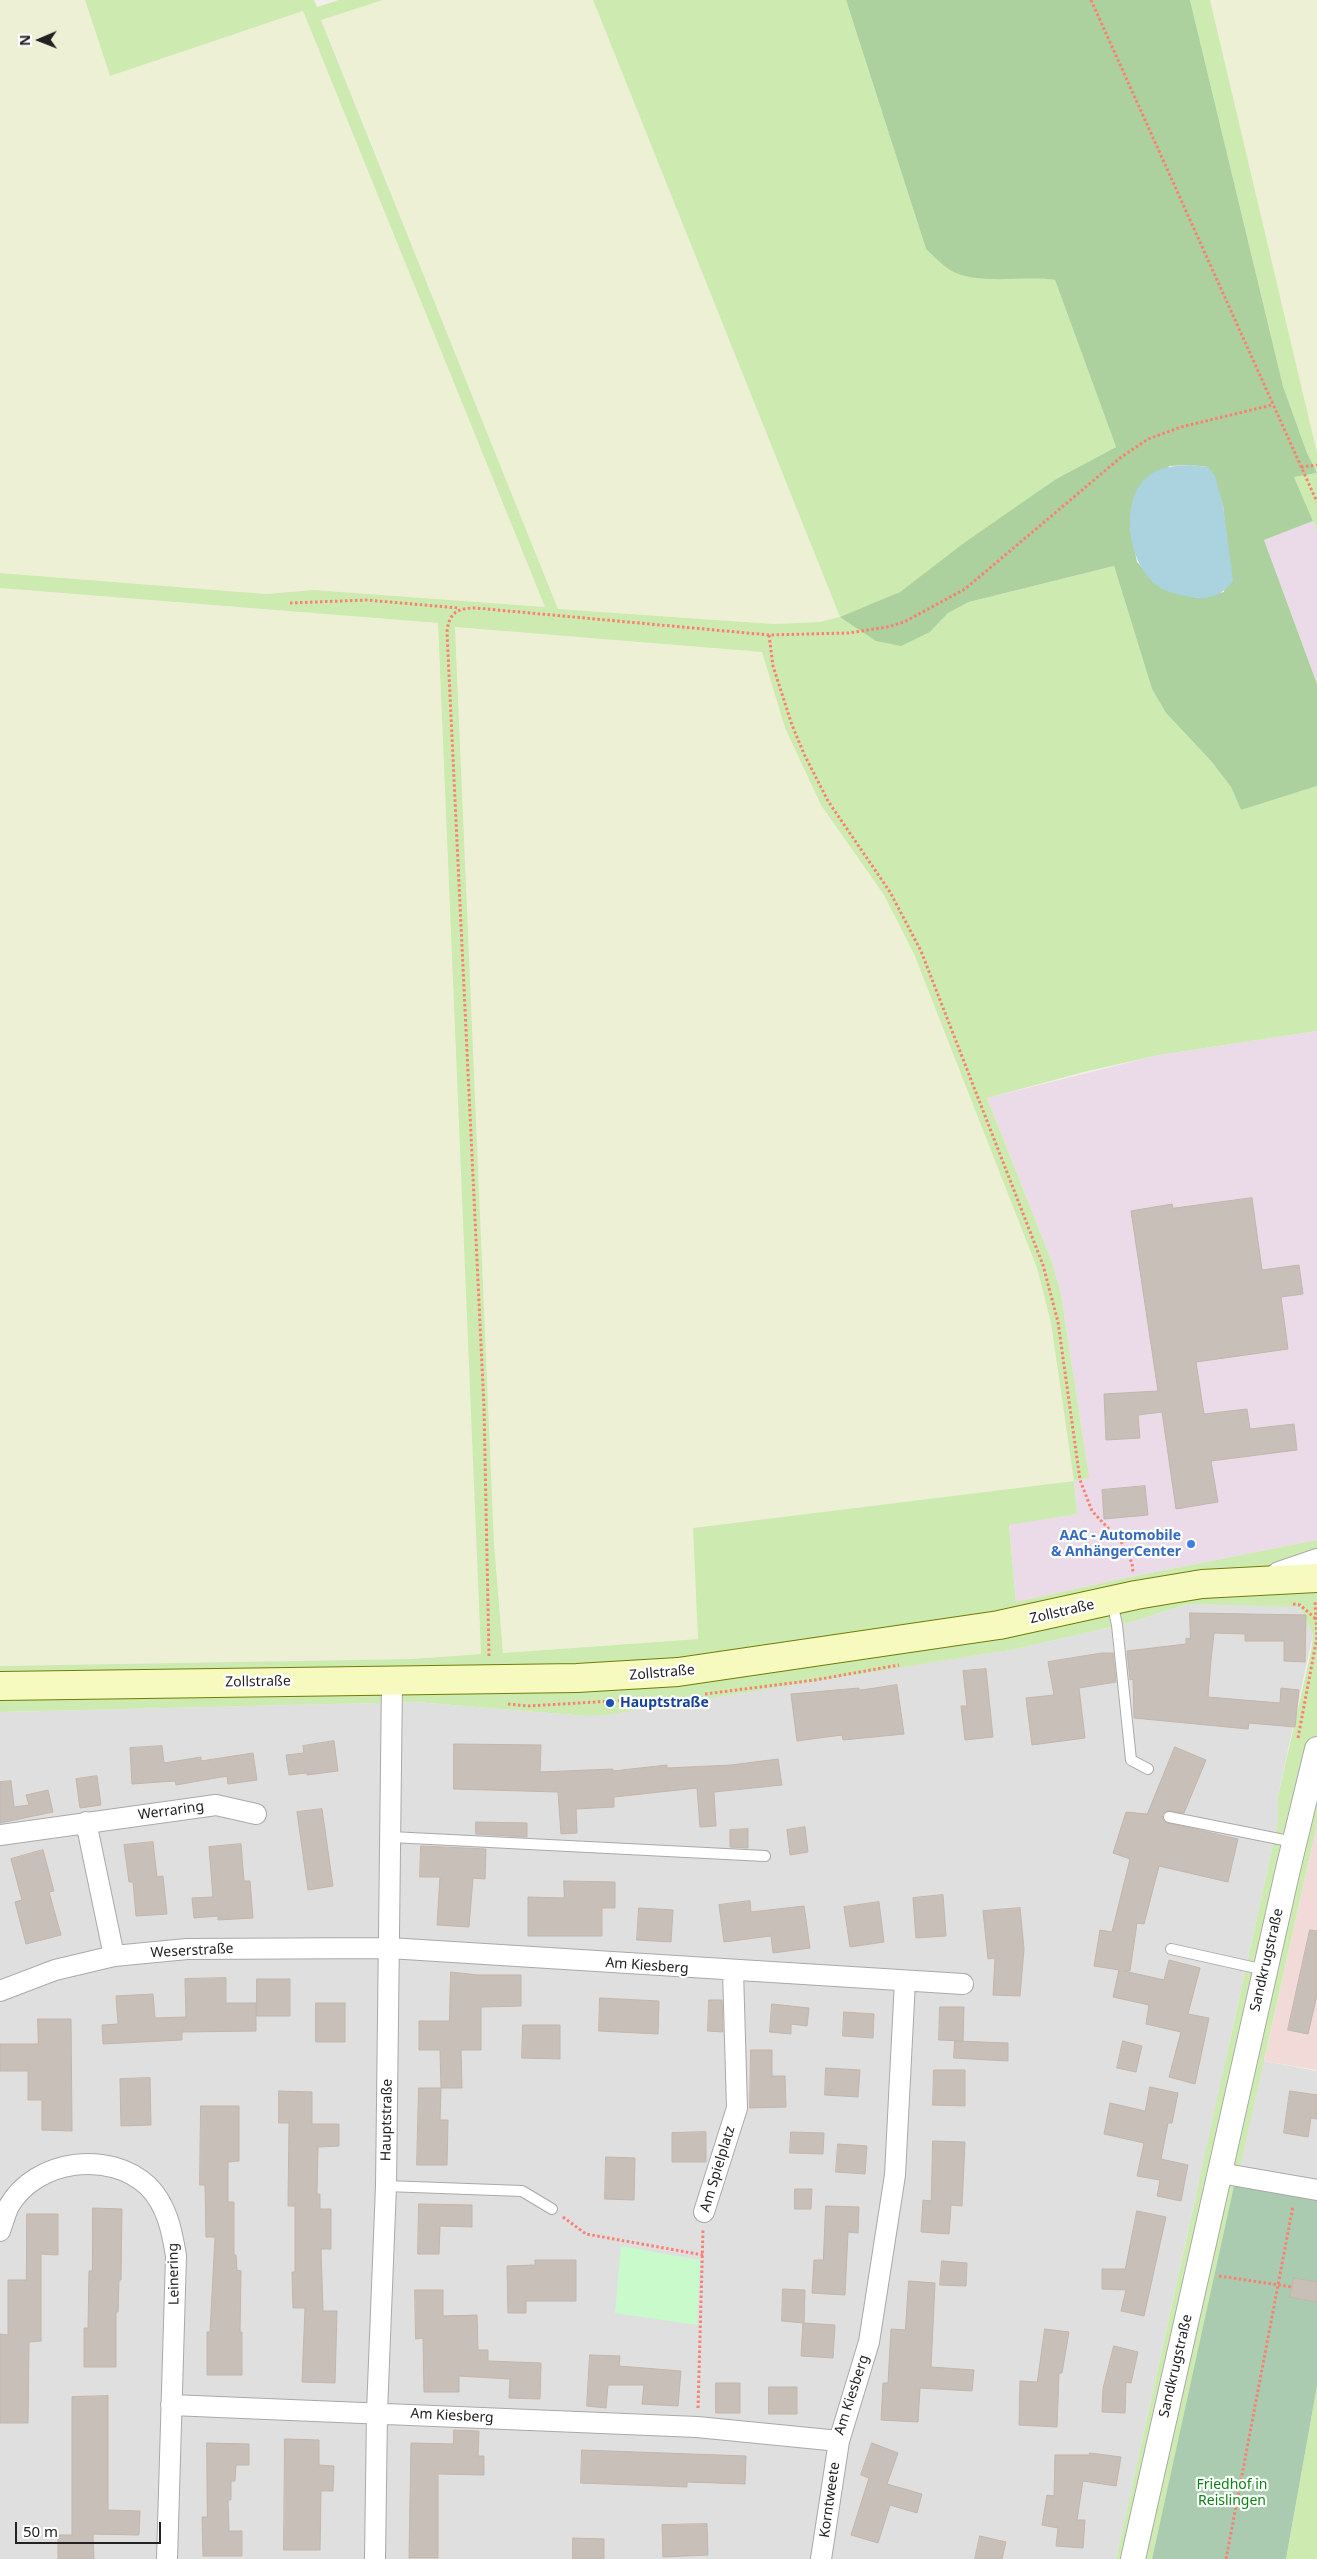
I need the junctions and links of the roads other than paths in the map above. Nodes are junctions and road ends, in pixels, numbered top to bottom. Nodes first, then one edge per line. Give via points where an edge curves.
1 (1317, 1561) edge
2 (1317, 1578) edge
3 (1247, 1582) junction
4 (1124, 1598) junction
5 (392, 1681) junction
6 (0, 1686) edge
7 (1317, 1748) edge
8 (1148, 1769) dead end
9 (256, 1814) dead end
10 (1169, 1816) dead end
11 (86, 1822) junction
12 (0, 1835) edge
13 (391, 1837) junction
14 (1294, 1842) junction
15 (764, 1856) dead end
16 (389, 1948) junction
17 (1171, 1949) dead end
18 (114, 1956) junction
19 (1265, 1970) junction
20 (733, 1971) junction
21 (905, 1981) junction
22 (963, 1984) dead end
23 (0, 1991) edge
24 (1220, 2173) junction
25 (386, 2186) junction
26 (1317, 2190) edge
27 (552, 2209) road end
28 (704, 2212) road end
29 (0, 2232) edge
30 (171, 2405) junction
31 (377, 2412) junction
32 (839, 2441) junction
33 (167, 2559) edge
34 (375, 2559) edge
35 (821, 2559) edge
36 (1133, 2559) edge

1 - 3 street via 1296,1570
2 - 3 main road, Zollstraße
3 - 4 main road, Zollstraße via 1202,1584
4 - 5 main road, Zollstraße via 999,1625 728,1666 618,1677
4 - 8 lane via 1117,1625 1130,1760
5 - 6 main road, Zollstraße
5 - 13 street, Hauptstraße
7 - 14 street, Sandkrugstraße
9 - 11 street, Werraring via 216,1805
10 - 14 lane
11 - 12 street, Werraring
11 - 18 street
13 - 15 lane
13 - 16 street, Hauptstraße
14 - 19 street, Sandkrugstraße
16 - 18 street, Weserstraße via 187,1949
16 - 20 street, Am Kiesberg
16 - 25 street, Hauptstraße
17 - 19 lane
18 - 23 street, Weserstraße via 55,1970
19 - 24 street, Sandkrugstraße
20 - 21 street, Am Kiesberg
20 - 28 street, Am Spielplatz via 737,2108
21 - 22 street, Am Kiesberg
21 - 32 street, Am Kiesberg via 895,2175 869,2342
24 - 26 street
24 - 36 street, Sandkrugstraße
25 - 27 lane via 522,2191
25 - 31 street, Hauptstraße
29 - 30 street, Leinering via 9,2206 26,2187 48,2172 89,2162 111,2165 149,2187 172,2226 176,2256
30 - 31 street
30 - 33 street, Leinering
31 - 32 street, Am Kiesberg via 697,2427
31 - 34 street, Hauptstraße
32 - 35 street, Korntweete

